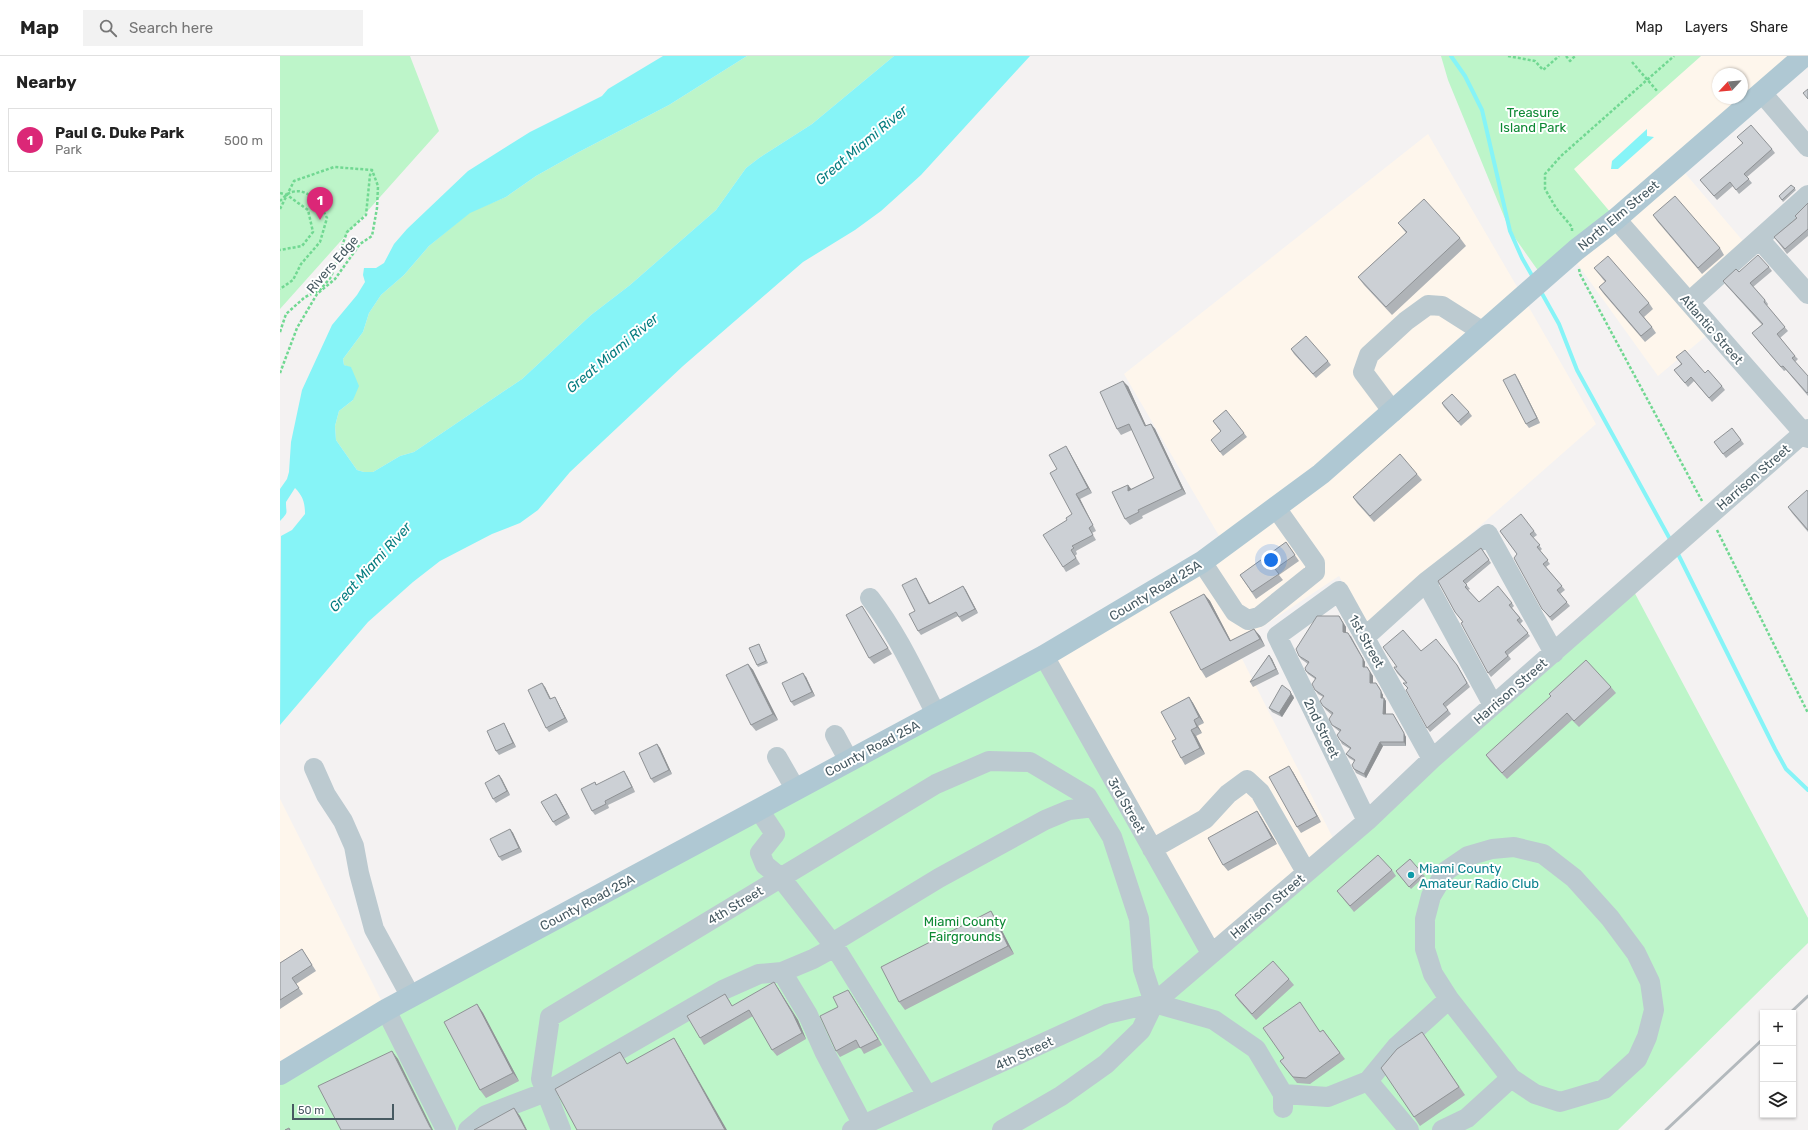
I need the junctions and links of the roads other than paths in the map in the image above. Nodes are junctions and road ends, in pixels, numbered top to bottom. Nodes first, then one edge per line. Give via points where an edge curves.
1 (1804, 56) edge
2 (1762, 93) junction
3 (1808, 147) edge
4 (1808, 195) edge
5 (1616, 219) junction
6 (1759, 239) junction
7 (1808, 294) edge
8 (1689, 302) junction
9 (1483, 332) junction
10 (1433, 376) joint
11 (1393, 412) junction
12 (1806, 434) edge
13 (1276, 508) junction
14 (1202, 562) junction
15 (1426, 582) junction
16 (870, 598) dead end
17 (1277, 636) joint
18 (1365, 638) junction
19 (1554, 653) junction
20 (1044, 656) junction
21 (1493, 705) junction
22 (936, 714) junction
23 (835, 735) dead end
24 (777, 757) dead end
25 (1432, 759) junction
26 (849, 761) junction
27 (314, 768) dead end
28 (796, 790) junction
29 (1094, 808) junction
30 (759, 810) junction
31 (1367, 821) junction
32 (1152, 849) junction
33 (1306, 872) junction
34 (781, 878) junction
35 (834, 946) junction
36 (1211, 953) junction
37 (782, 972) junction
38 (411, 997) junction
39 (1449, 999) junction
40 (1154, 1003) junction
41 (386, 1010) junction
42 (280, 1074) edge
43 (1511, 1078) junction
44 (1368, 1081) junction
45 (546, 1092) junction
46 (927, 1095) junction
47 (858, 1127) edge
48 (446, 1130) edge
49 (468, 1130) edge
50 (561, 1130) edge
51 (1002, 1130) edge
52 (1409, 1130) edge
53 (1442, 1130) edge

1 - 2 main road, North Elm Street
2 - 3 street
2 - 5 main road, North Elm Street
4 - 6 street
5 - 8 street, Atlantic Street
5 - 9 main road, North Elm Street via 1576,250
6 - 7 street
6 - 8 street
8 - 12 street, Atlantic Street
9 - 10 main road, North Elm Street
9 - 11 street via 1442,306 1428,305 1406,321 1369,355 1364,372
10 - 11 main road, County Road 25A
11 - 13 main road, County Road 25A via 1321,474
12 - 19 street, Harrison Street
13 - 14 main road, County Road 25A
13 - 14 street via 1315,563 1315,572 1259,617 1248,620 1235,612
14 - 20 main road, County Road 25A
15 - 18 street
15 - 19 street via 1488,534
15 - 21 street
16 - 22 street via 897,640
17 - 18 street, 1st Street via 1339,590
17 - 31 street, 2nd Street
18 - 25 street, 1st Street
19 - 21 street, Harrison Street
20 - 22 main road, County Road 25A
20 - 32 street, 3rd Street
21 - 25 street, Harrison Street
22 - 26 main road, County Road 25A
23 - 26 street
24 - 28 street
25 - 31 street, Harrison Street
26 - 28 main road, County Road 25A
27 - 38 street via 354,846 374,929
28 - 30 main road, County Road 25A
29 - 34 street, 4th Street via 1087,796 1030,762 989,761 936,784
29 - 35 street via 1069,810 1045,820 939,878
29 - 40 street via 1112,837 1139,919 1142,969
30 - 34 street via 775,834 760,853 765,865
30 - 38 main road, County Road 25A
31 - 33 street, Harrison Street
32 - 33 street via 1205,819 1228,794 1247,780 1260,792
32 - 36 street, 3rd Street
33 - 36 street, Harrison Street
34 - 35 street
34 - 45 street, 4th Street via 550,1017 541,1079
35 - 37 street via 813,959
35 - 46 street
36 - 40 street, Harrison Street
37 - 45 street via 759,974 723,990
37 - 47 street via 808,1015
38 - 41 main road, County Road 25A
39 - 43 street
39 - 43 street via 1433,974 1425,949 1425,919 1431,896 1446,871 1468,856 1492,849 1514,847 1543,854 1574,878 1610,918 1636,953 1650,982 1654,1010 1647,1037 1637,1059 1604,1089 1560,1102 1535,1094
39 - 44 street via 1396,1047
40 - 44 street via 1214,1020 1256,1049 1283,1101 1328,1097
40 - 46 street, 4th Street via 1107,1014
40 - 51 street via 1141,1030 1106,1064 1061,1096
41 - 42 main road, County Road 25A
41 - 48 street
43 - 53 street via 1467,1118
44 - 52 street
45 - 49 street via 486,1115
45 - 50 street, 4th Street
46 - 47 street, 4th Street

